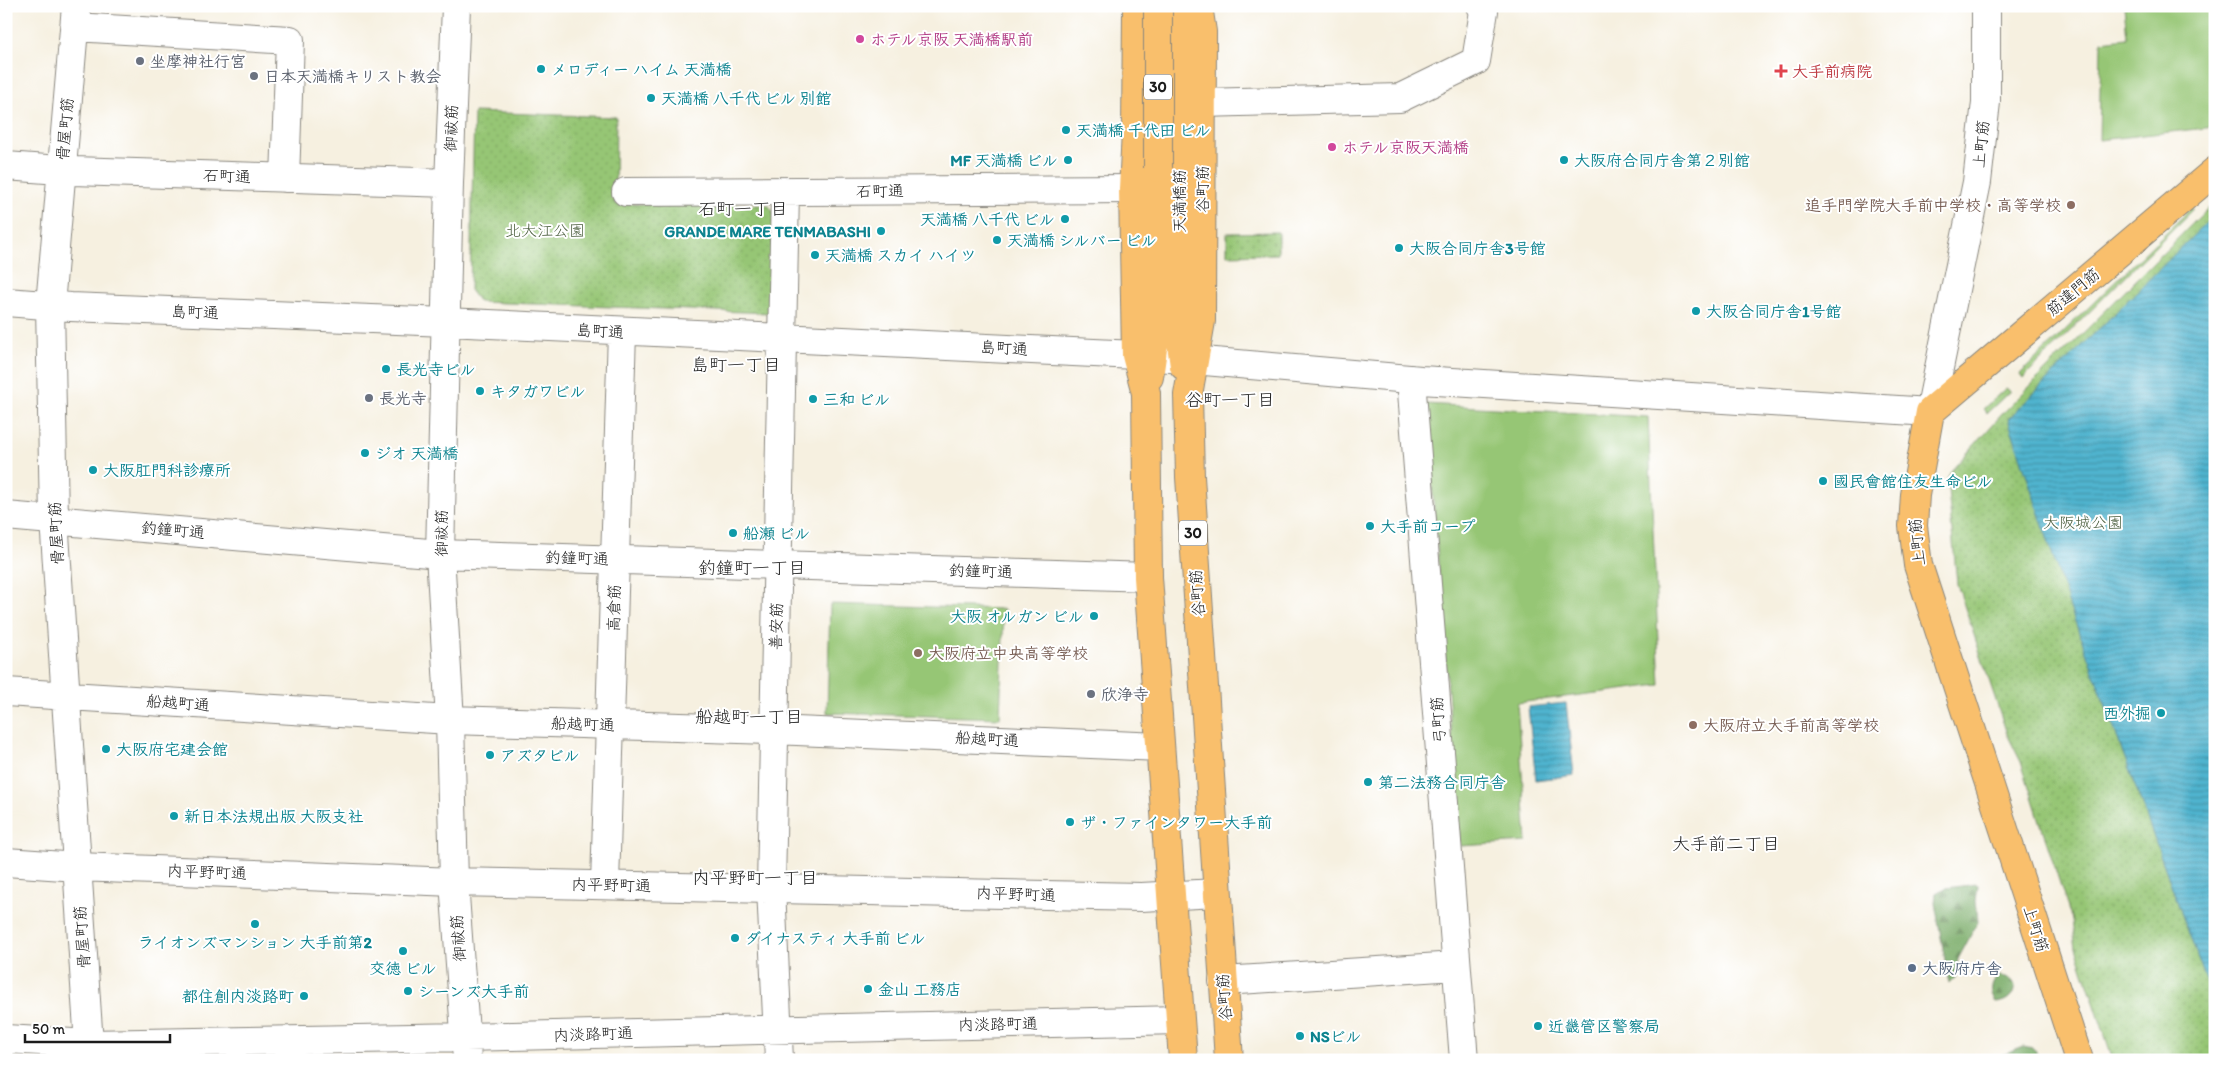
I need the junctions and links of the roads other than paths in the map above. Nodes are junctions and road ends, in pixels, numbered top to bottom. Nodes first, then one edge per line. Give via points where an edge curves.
1 (456, 6) edge
2 (1137, 6) edge
3 (1158, 6) edge
4 (1179, 6) edge
5 (1198, 6) edge
6 (1481, 6) edge
7 (1986, 6) edge
8 (75, 16) edge
9 (1202, 103) junction
10 (6, 166) edge
11 (1168, 168) junction
12 (62, 170) junction
13 (2215, 171) edge
14 (285, 178) junction
15 (449, 182) junction
16 (1133, 189) junction
17 (626, 192) dead end
18 (785, 192) junction
19 (6, 302) edge
20 (50, 305) junction
21 (446, 322) junction
22 (622, 332) junction
23 (783, 337) junction
24 (1144, 356) junction
25 (1188, 359) junction
26 (1411, 380) junction
27 (1930, 412) junction
28 (6, 516) edge
29 (54, 519) junction
30 (440, 554) junction
31 (614, 560) junction
32 (778, 564) junction
33 (1148, 577) junction
34 (6, 692) edge
35 (66, 696) junction
36 (450, 720) junction
37 (611, 725) junction
38 (774, 730) junction
39 (1160, 747) junction
40 (6, 862) edge
41 (78, 867) junction
42 (454, 882) junction
43 (605, 884) junction
44 (771, 888) junction
45 (1217, 893) junction
46 (1170, 896) junction
47 (1456, 966) junction
48 (1223, 981) junction
49 (1179, 1020) junction
50 (778, 1029) junction
51 (6, 1040) edge
52 (466, 1049) edge
53 (89, 1052) edge
54 (779, 1060) edge
55 (1183, 1060) edge
56 (1229, 1060) edge
57 (1464, 1060) edge
58 (2079, 1060) edge

1 - 15 street, 御祓筋
2 - 16 main road, 30
3 - 11 main road, 天満橋筋 / 30, bridge
4 - 11 main road, 天満橋筋 / 30
5 - 9 main road, 谷町筋 / 30 via 1202,32
6 - 9 street via 1484,11 1476,61 1400,98
7 - 27 street, 上町筋 via 1986,102 1977,182
8 - 12 street, 骨屋町筋
8 - 14 street via 290,40
9 - 25 main road, 谷町筋 / 30 via 1200,321
10 - 12 street, 石町通
11 - 24 main road, 天満橋筋 / 30 via 1157,320
11 - 25 main road, 天満橋筋 / 30 via 1178,320
12 - 14 street, 石町通
12 - 20 street, 骨屋町筋
13 - 27 main road, 筋違門筋
14 - 15 street, 石町通
15 - 21 street, 御祓筋
16 - 18 street, 石町通
16 - 24 main road, 30
17 - 18 street, 石町通
18 - 23 street, 善安筋
19 - 20 street, 島町通
20 - 21 street, 島町通
20 - 29 street, 骨屋町筋
21 - 22 street, 島町通
21 - 30 street, 御祓筋
22 - 23 street, 島町通
22 - 31 street, 高倉筋
23 - 24 street, 島町通
23 - 32 street, 善安筋
24 - 25 street, 島町通
24 - 33 main road, 天満橋筋 / 30
25 - 26 street, 島町通
25 - 45 main road, 谷町筋 / 30 via 1190,477
26 - 27 street, 島町通
26 - 47 street, 弓町筋
27 - 58 main road, 上町筋 via 1915,495 1913,526 1918,565
28 - 29 street, 釣鐘町通
29 - 30 street, 釣鐘町通
29 - 35 street, 骨屋町筋
30 - 31 street, 釣鐘町通
30 - 36 street, 御祓筋
31 - 32 street, 釣鐘町通
31 - 37 street, 高倉筋
32 - 33 street, 釣鐘町通
32 - 38 street, 善安筋
33 - 39 main road, 30
34 - 35 street, 船越町通
35 - 36 street, 船越町通
35 - 41 street, 骨屋町筋
36 - 37 street, 船越町通
36 - 42 street, 御祓筋
37 - 38 street, 船越町通
37 - 43 street, 高倉筋
38 - 39 street, 船越町通
38 - 44 street, 善安筋
39 - 46 main road, 30
40 - 41 street, 内平野町通
41 - 42 street, 内平野町通
41 - 53 street, 骨屋町筋
42 - 43 street, 内平野町通
42 - 52 street, 御祓筋
43 - 44 street, 内平野町通
44 - 46 street, 内平野町通
44 - 50 street, 善安筋
45 - 46 street, 内平野町通
45 - 48 main road, 谷町筋 / 30
46 - 49 main road, 30
47 - 48 street
47 - 57 street, 弓町筋
48 - 56 main road, 谷町筋 / 30
49 - 50 street, 内淡路町通
49 - 55 main road, 30
50 - 52 street, 内淡路町通
50 - 54 street, 善安筋
51 - 53 street, 内淡路町通
52 - 53 street, 内淡路町通

